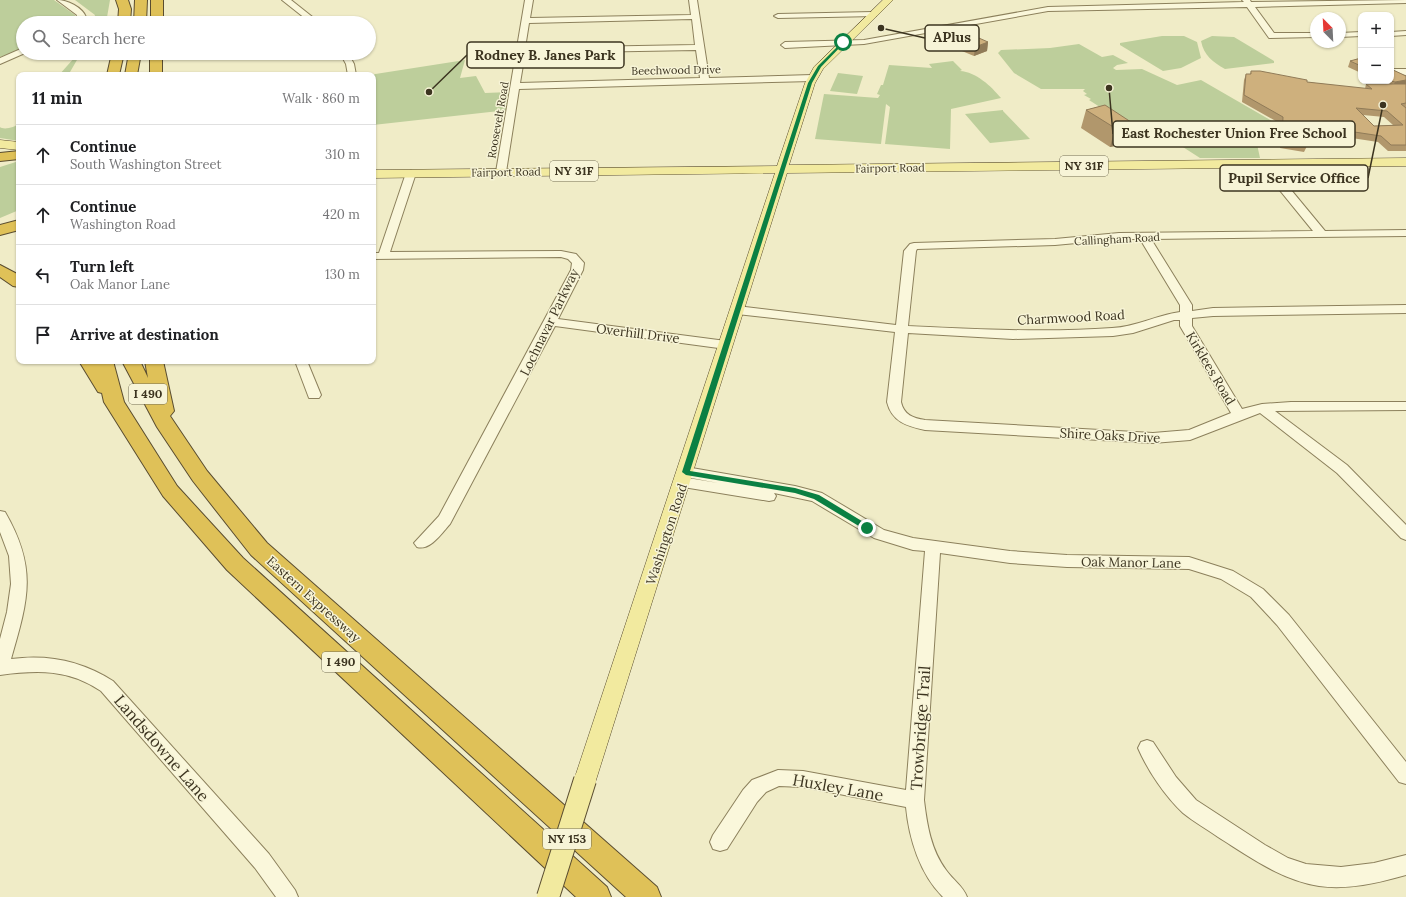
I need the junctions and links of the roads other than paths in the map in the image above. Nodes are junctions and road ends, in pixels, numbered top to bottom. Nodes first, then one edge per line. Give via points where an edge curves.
1 (61, 0) edge
2 (122, 0) edge
3 (141, 0) edge
4 (157, 0) edge
5 (286, 0) edge
6 (529, 0) edge
7 (693, 0) edge
8 (888, 0) edge
9 (1406, 1) edge
10 (1247, 2) edge
11 (873, 14) junction
12 (82, 16) edge
13 (124, 16) edge
14 (140, 16) edge
15 (157, 16) edge
16 (307, 16) edge
17 (778, 16) dead end
18 (695, 17) junction
19 (526, 21) junction
20 (1406, 33) edge
21 (1358, 34) edge
22 (1394, 34) edge
23 (1310, 35) edge
24 (1346, 35) edge
25 (843, 42) junction
26 (785, 45) dead end
27 (700, 48) junction
28 (521, 52) junction
29 (16, 54) edge
30 (116, 60) edge
31 (134, 60) edge
32 (156, 60) edge
33 (348, 60) edge
34 (0, 61) edge
35 (114, 72) edge
36 (132, 72) edge
37 (156, 72) edge
38 (351, 72) edge
39 (1394, 72) edge
40 (1406, 72) edge
41 (812, 78) junction
42 (705, 81) junction
43 (516, 86) junction
44 (0, 144) edge
45 (16, 146) edge
46 (16, 155) edge
47 (0, 157) edge
48 (1406, 162) edge
49 (1264, 164) junction
50 (782, 169) junction
51 (501, 172) junction
52 (411, 173) junction
53 (376, 174) edge
54 (16, 226) edge
55 (0, 230) edge
56 (1406, 233) edge
57 (1322, 234) junction
58 (1144, 236) junction
59 (378, 256) edge
60 (0, 270) edge
61 (16, 280) edge
62 (1406, 309) edge
63 (737, 310) junction
64 (1186, 314) junction
65 (551, 322) junction
66 (902, 329) junction
67 (726, 345) junction
68 (90, 364) edge
69 (105, 364) edge
70 (132, 364) edge
71 (155, 364) edge
72 (302, 364) edge
73 (314, 395) dead end
74 (114, 402) junction
75 (1406, 406) edge
76 (1262, 408) junction
77 (1239, 415) junction
78 (167, 427) junction
79 (684, 477) junction
80 (0, 516) edge
81 (1406, 534) edge
82 (422, 542) dead end
83 (933, 548) junction
84 (0, 668) edge
85 (1147, 748) dead end
86 (1406, 776) edge
87 (915, 800) junction
88 (720, 842) dead end
89 (1406, 865) edge
90 (288, 897) edge
91 (548, 897) edge
92 (597, 897) edge
93 (646, 897) edge
94 (957, 897) edge

1 - 12 street
2 - 13 highway
3 - 14 highway
4 - 15 highway
5 - 16 street
6 - 19 street, Roosevelt Road
7 - 18 street
8 - 11 main road, NY 153
9 - 10 street
10 - 23 street via 1272,36
10 - 25 street via 1041,10 864,42
11 - 17 street
11 - 25 main road, NY 153
18 - 19 street
18 - 27 street
19 - 28 street, Roosevelt Road
20 - 22 street
21 - 24 street
25 - 26 street
25 - 41 main road, NY 153
27 - 28 street
27 - 42 street
28 - 43 street, Roosevelt Road
29 - 34 street
30 - 35 highway
31 - 36 highway
32 - 37 highway
33 - 38 street
39 - 40 street
41 - 42 street, Beechwood Drive
41 - 50 main road, NY 153
42 - 43 street, Beechwood Drive
43 - 51 street, Roosevelt Road
44 - 45 main road
46 - 47 highway
48 - 49 main road, Fairport Road / NY 31F
49 - 50 main road, Fairport Road / NY 31F
49 - 57 street
50 - 51 main road, Fairport Road / NY 31F
50 - 63 main road, Washington Road / NY 153
51 - 52 main road, Fairport Road / NY 31F
52 - 53 main road, Fairport Road / NY 31F
52 - 59 street, Lochnavar Parkway
54 - 55 highway
56 - 57 street, Callingham Road
57 - 58 street, Callingham Road
58 - 64 street, Kirklees Road via 1186,305
58 - 66 street, Callingham Road via 1055,242 914,246 910,251
59 - 65 street, Lochnavar Parkway via 572,256 577,260 577,270
60 - 61 highway
62 - 64 street, Charmwood Road
63 - 66 street, Charmwood Road
63 - 67 main road, Washington Road / NY 153
64 - 66 street, Charmwood Road via 1133,329 1102,333 1013,335
64 - 77 street, Kirklees Road via 1186,326
65 - 67 street, Overhill Drive
65 - 82 street, Lochnavar Parkway via 445,520
66 - 77 street, Shire Oaks Drive via 894,407 902,418 916,423 1165,437 1190,435
67 - 79 main road, Washington Road / NY 153
68 - 74 highway
69 - 74 highway, Eastern Expressway / I 490
70 - 78 highway, Eastern Expressway / I 490
71 - 78 highway
72 - 73 street
74 - 92 highway, Eastern Expressway / I 490 via 170,491 235,564
75 - 76 street, Shire Oaks Drive
76 - 77 street, Shire Oaks Drive
76 - 81 street via 1342,469
78 - 93 highway, Eastern Expressway / I 490 via 200,476 259,549
79 - 83 street, Oak Manor Lane via 842,512 879,534 898,541
79 - 91 main road, Washington Road / NY 153, bridge
80 - 84 street via 12,540 19,569 19,586 15,614
83 - 86 street, Oak Manor Lane via 1067,561 1169,561 1189,563 1227,575 1257,593 1279,615
83 - 87 street, Trowbridge Trail
84 - 90 street, Landsdowne Lane via 31,664 58,666 81,671 100,680 262,861
85 - 89 street via 1175,790 1196,812 1288,867 1318,876 1332,877 1368,874
87 - 88 street, Huxley Lane via 804,779 778,778 759,786
87 - 94 street, Trowbridge Trail via 918,832 923,847 939,878

